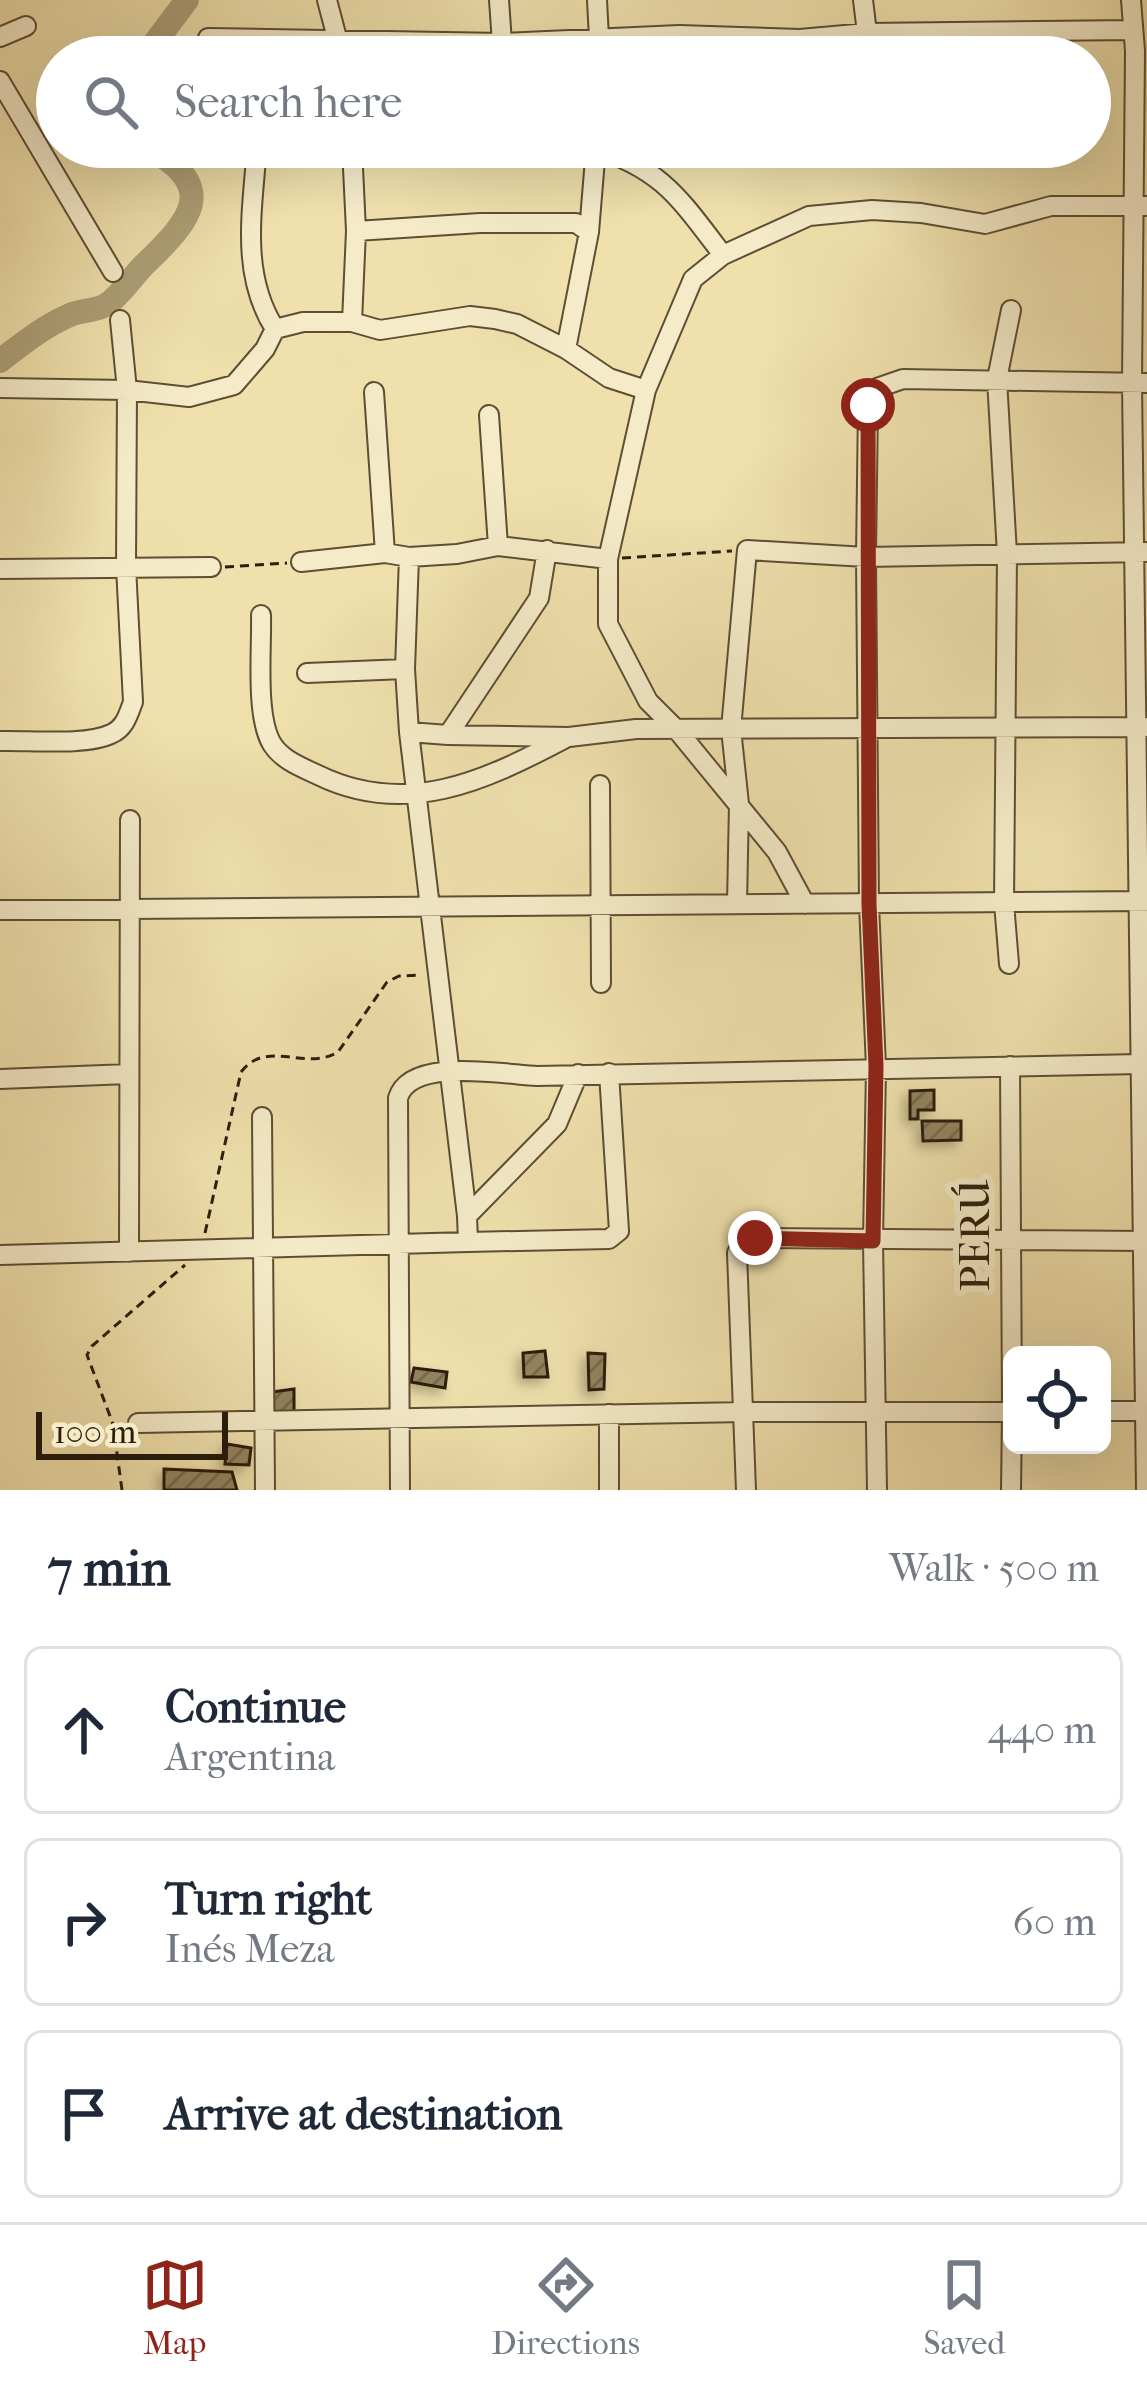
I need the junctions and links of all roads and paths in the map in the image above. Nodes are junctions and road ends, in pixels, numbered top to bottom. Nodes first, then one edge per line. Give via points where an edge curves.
1 (328, 0) edge
2 (499, 0) edge
3 (597, 0) edge
4 (863, 0) edge
5 (1131, 0) edge
6 (26, 26) dead end
7 (1131, 30) junction
8 (867, 34) junction
9 (337, 36) edge
10 (502, 36) edge
11 (600, 36) edge
12 (673, 36) edge
13 (708, 36) edge
14 (816, 36) edge
15 (0, 37) edge
16 (1141, 49) edge
17 (0, 81) edge
18 (36, 142) edge
19 (51, 168) edge
20 (256, 168) edge
21 (353, 168) edge
22 (593, 168) edge
23 (647, 168) edge
24 (1140, 206) edge
25 (356, 231) junction
26 (589, 232) junction
27 (723, 255) junction
28 (113, 272) dead end
29 (1010, 310) dead end
30 (120, 320) dead end
31 (352, 322) junction
32 (275, 328) junction
33 (566, 349) junction
34 (998, 379) junction
35 (1140, 383) edge
36 (0, 388) edge
37 (127, 390) junction
38 (646, 390) junction
39 (374, 392) dead end
40 (489, 415) dead end
41 (498, 546) junction
42 (547, 550) junction
43 (747, 550) junction
44 (385, 553) junction
45 (1140, 553) edge
46 (1006, 554) junction
47 (409, 557) junction
48 (866, 557) junction
49 (608, 559) junction
50 (301, 562) joint
51 (126, 567) junction
52 (212, 567) joint
53 (0, 569) edge
54 (261, 615) dead end
55 (405, 669) junction
56 (307, 673) dead end
57 (1142, 727) edge
58 (731, 728) junction
59 (868, 728) junction
60 (1006, 729) junction
61 (677, 730) junction
62 (410, 732) junction
63 (448, 735) junction
64 (569, 737) junction
65 (0, 741) edge
66 (600, 785) dead end
67 (418, 796) junction
68 (739, 804) junction
69 (130, 820) dead end
70 (1142, 902) edge
71 (1004, 903) junction
72 (736, 904) junction
73 (805, 904) junction
74 (869, 904) junction
75 (600, 905) junction
76 (430, 906) junction
77 (130, 908) junction
78 (0, 910) edge
79 (1009, 964) dead end
80 (437, 977) junction
81 (601, 982) dead end
82 (1141, 1064) junction
83 (876, 1066) junction
84 (1010, 1066) junction
85 (450, 1071) junction
86 (609, 1073) junction
87 (129, 1074) junction
88 (578, 1074) junction
89 (0, 1079) edge
90 (262, 1117) dead end
91 (467, 1216) junction
92 (873, 1241) junction
93 (1011, 1241) junction
94 (1145, 1241) edge
95 (468, 1242) junction
96 (398, 1246) junction
97 (263, 1249) junction
98 (202, 1250) junction
99 (129, 1252) junction
100 (0, 1255) edge
101 (1012, 1346) edge
102 (1003, 1410) edge
103 (1111, 1411) edge
104 (1146, 1411) edge
105 (746, 1412) junction
106 (609, 1414) junction
107 (876, 1414) junction
108 (397, 1420) junction
109 (265, 1422) junction
110 (138, 1423) dead end
111 (1011, 1454) edge
112 (122, 1490) edge
113 (265, 1490) edge
114 (400, 1490) edge
115 (609, 1490) edge
116 (746, 1490) edge
117 (877, 1490) edge
118 (1011, 1490) edge
119 (1146, 1490) edge

1 - 9 street
2 - 10 street
3 - 11 street
4 - 8 street
5 - 7 street
6 - 15 street
7 - 8 street
7 - 16 street
8 - 14 street
12 - 13 street
16 - 24 street
17 - 18 street
19 - 28 street
20 - 32 street via 251,268 258,302
21 - 25 street
22 - 26 street
23 - 27 street
24 - 27 street via 1051,206 985,224 888,211 809,216
24 - 35 street
25 - 26 street via 576,223
25 - 31 street
26 - 33 street
27 - 38 street via 693,279
29 - 34 street
30 - 37 street
31 - 32 street
31 - 33 street via 380,329 470,316 517,324
32 - 37 street via 234,385 189,397
33 - 38 street via 609,378
34 - 35 street
34 - 46 street
34 - 48 street via 902,379 877,388 868,405
35 - 45 street
36 - 37 street
37 - 51 street
38 - 49 street
39 - 44 street
40 - 41 street
41 - 42 street
41 - 47 street
42 - 49 street
42 - 63 street via 539,598
43 - 48 street
43 - 49 path
43 - 58 street
44 - 47 street
44 - 50 street
45 - 46 street
45 - 57 street
46 - 48 street
46 - 60 street
47 - 55 street
48 - 59 street
49 - 61 street via 608,624 648,701
50 - 52 path
51 - 52 street
51 - 53 street
51 - 65 street via 134,702 125,722 95,738
54 - 67 street via 272,744 332,782
55 - 56 street
55 - 62 street
57 - 60 street
57 - 70 street
58 - 59 street
58 - 61 street
58 - 68 street
59 - 60 street
59 - 74 street
60 - 71 street
61 - 64 street
61 - 68 street
62 - 63 street
62 - 67 street
63 - 64 street
64 - 67 street via 502,772
66 - 75 street
67 - 76 street
68 - 72 street
68 - 73 street
69 - 77 street
70 - 71 street
70 - 82 street
71 - 74 street
71 - 79 street
72 - 73 street
72 - 75 street
73 - 74 street
74 - 83 street
75 - 76 street
75 - 81 street
76 - 77 street
76 - 80 street
77 - 78 street
77 - 87 street
80 - 85 street
80 - 98 path via 387,982 328,1058 262,1054 249,1062
82 - 84 street
82 - 94 street
83 - 84 street
83 - 86 street
83 - 92 street
84 - 93 street, PERÚ
85 - 88 street
85 - 91 street
85 - 96 street via 412,1076 398,1098
86 - 88 street
86 - 95 street via 619,1231 609,1239
87 - 89 street
87 - 99 street
88 - 91 street via 557,1124
90 - 97 street
91 - 95 street
92 - 93 street
92 - 105 street via 743,1243 737,1253
92 - 107 street
93 - 94 street
93 - 101 street, PERÚ
94 - 104 street
95 - 96 street
96 - 97 street
96 - 108 street
97 - 98 street
97 - 109 street
98 - 99 street
98 - 112 path via 87,1354 113,1424
99 - 100 street
102 - 107 street
103 - 104 street
104 - 119 street
105 - 106 street
105 - 107 street
105 - 116 street
106 - 108 street
106 - 115 street
107 - 117 street
108 - 109 street
108 - 114 street
109 - 110 street
109 - 113 street
111 - 118 street, PERÚ

